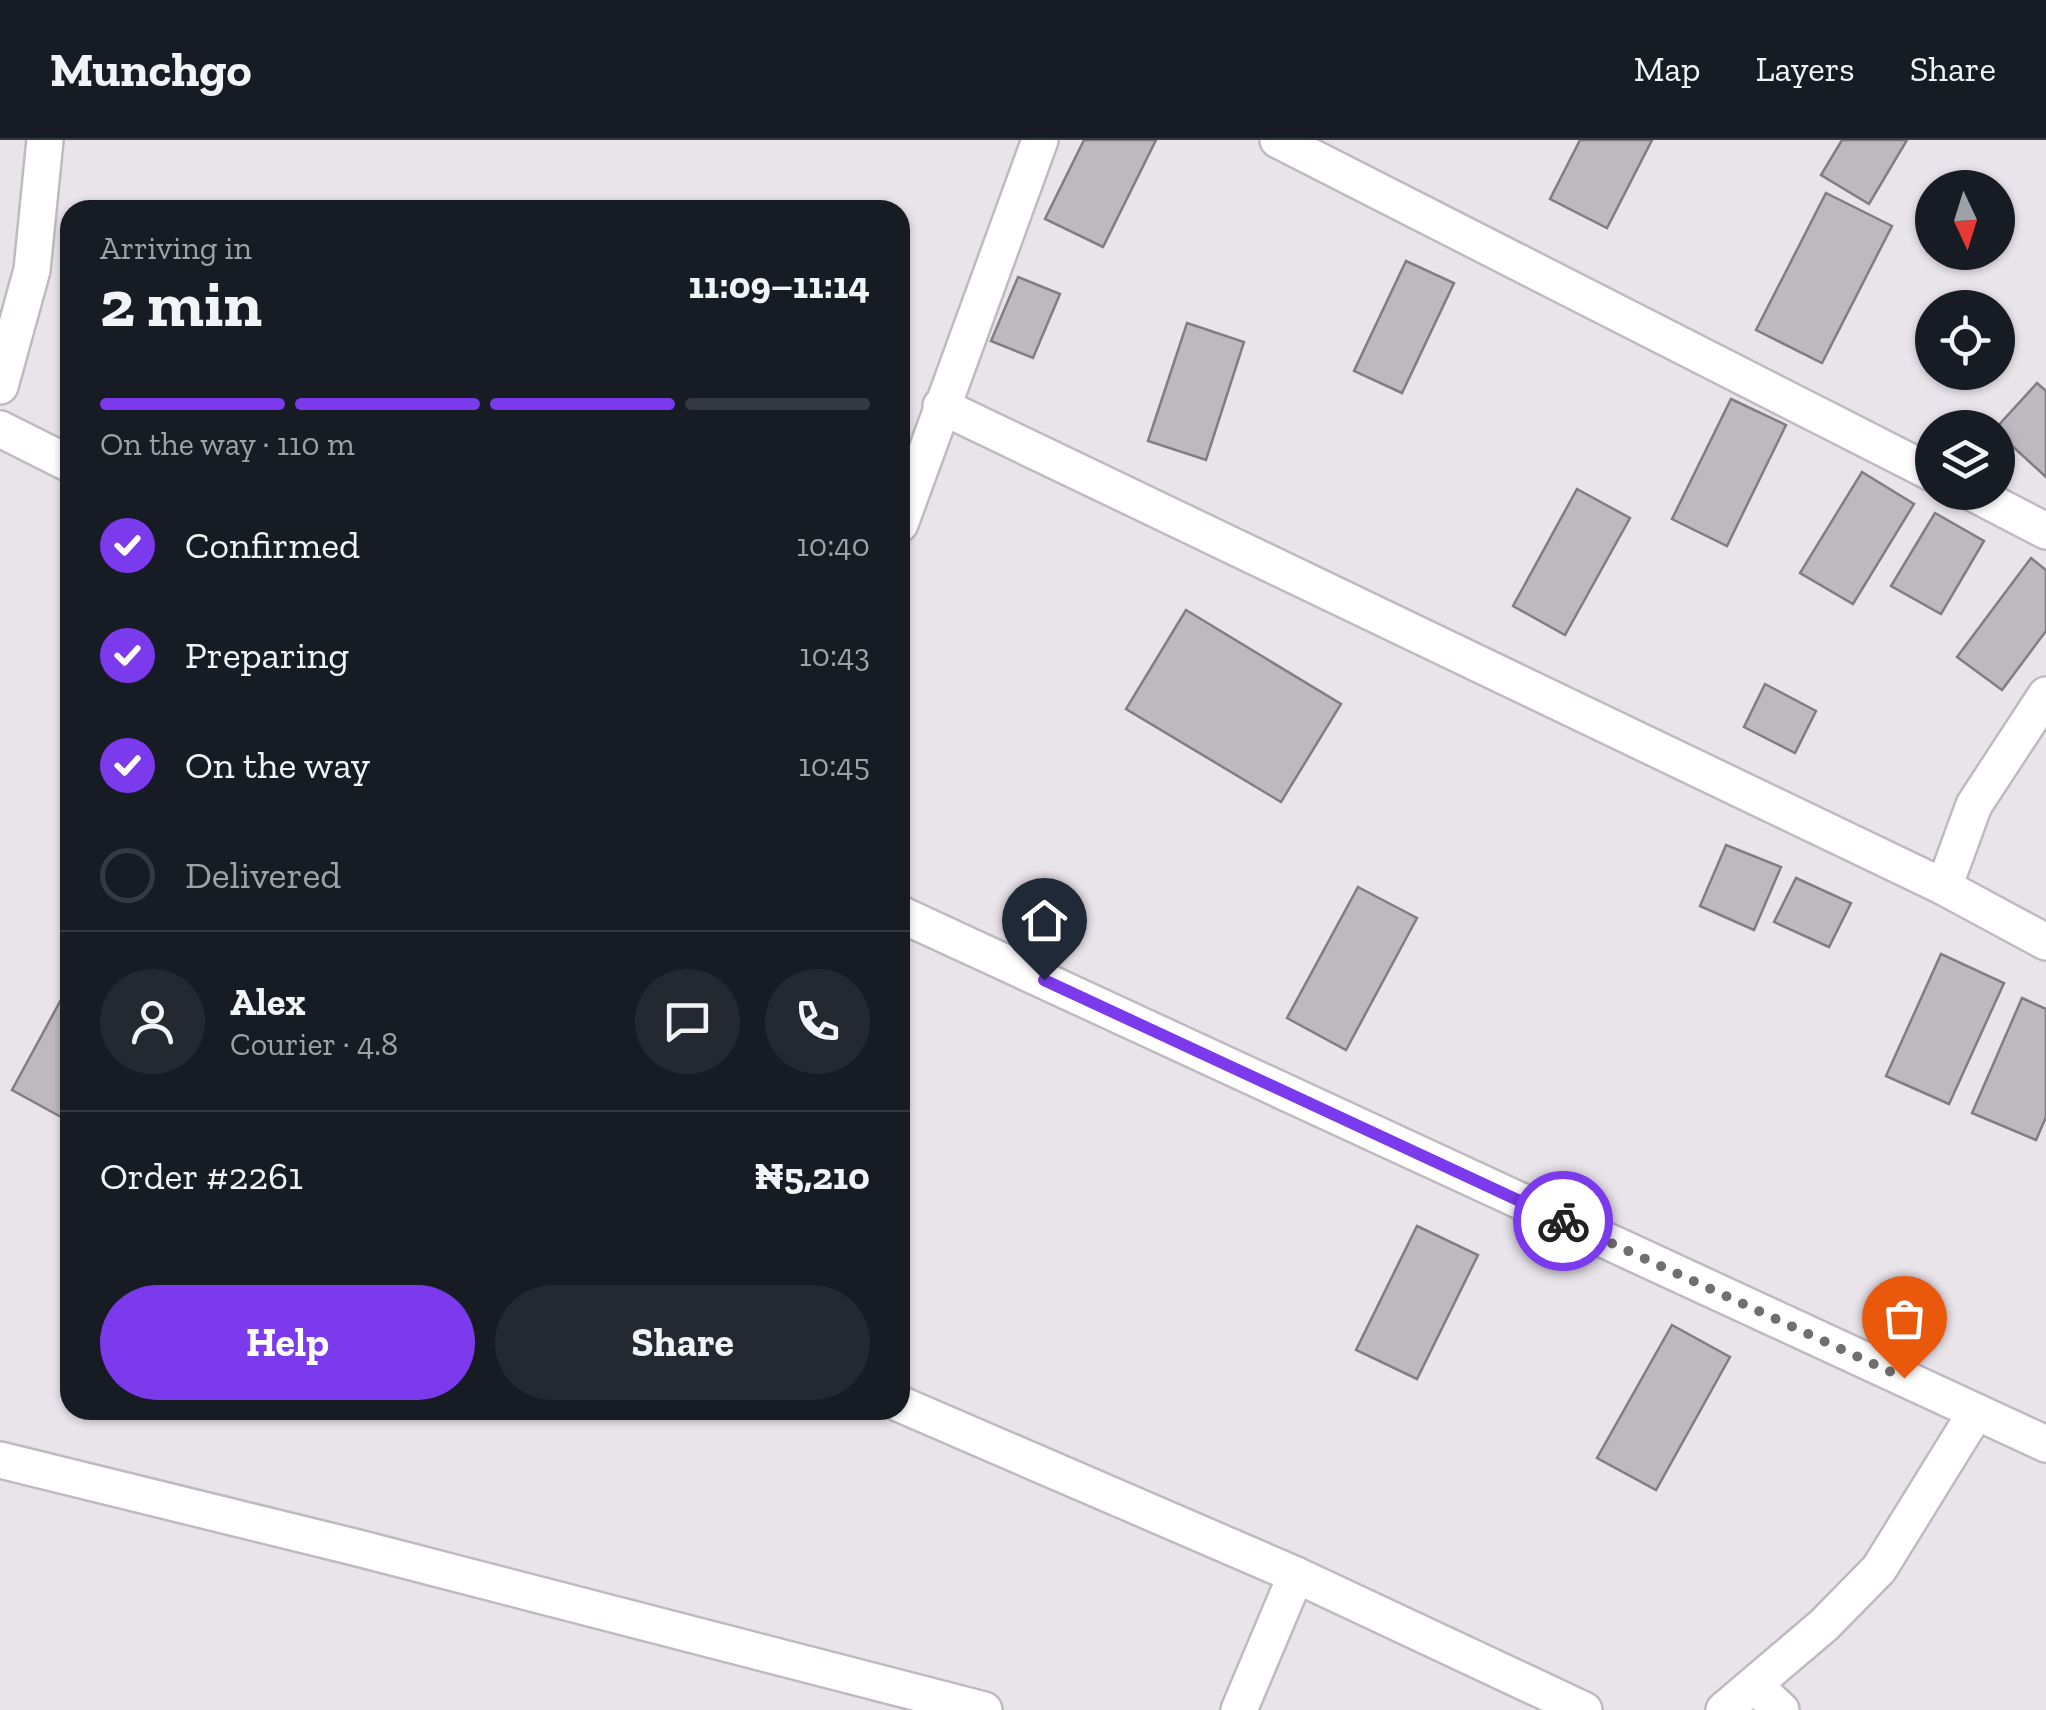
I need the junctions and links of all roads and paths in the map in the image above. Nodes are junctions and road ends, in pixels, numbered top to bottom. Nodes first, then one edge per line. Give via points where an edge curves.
1 (45, 140) edge
2 (1040, 140) edge
3 (1278, 140) edge
4 (0, 386) edge
5 (941, 406) junction
6 (0, 429) edge
7 (60, 459) edge
8 (1915, 464) edge
9 (910, 495) edge
10 (2006, 510) edge
11 (2046, 531) edge
12 (2046, 695) edge
13 (1944, 887) junction
14 (910, 919) edge
15 (2046, 942) edge
16 (910, 1408) edge
17 (1976, 1412) junction
18 (2046, 1444) edge
19 (0, 1460) edge
20 (1296, 1574) junction
21 (1755, 1686) junction
22 (984, 1710) edge
23 (1239, 1710) edge
24 (1584, 1710) edge
25 (1724, 1710) edge
26 (1780, 1710) edge

1 - 4 street via 32,270
2 - 5 street
3 - 8 street
5 - 9 street
5 - 13 street
6 - 7 street
10 - 11 street
12 - 13 street via 1974,806
13 - 15 street
14 - 17 street
16 - 20 street
17 - 18 street
17 - 21 street via 1880,1568
19 - 22 street
20 - 23 street
20 - 24 street
21 - 25 street
21 - 26 street

